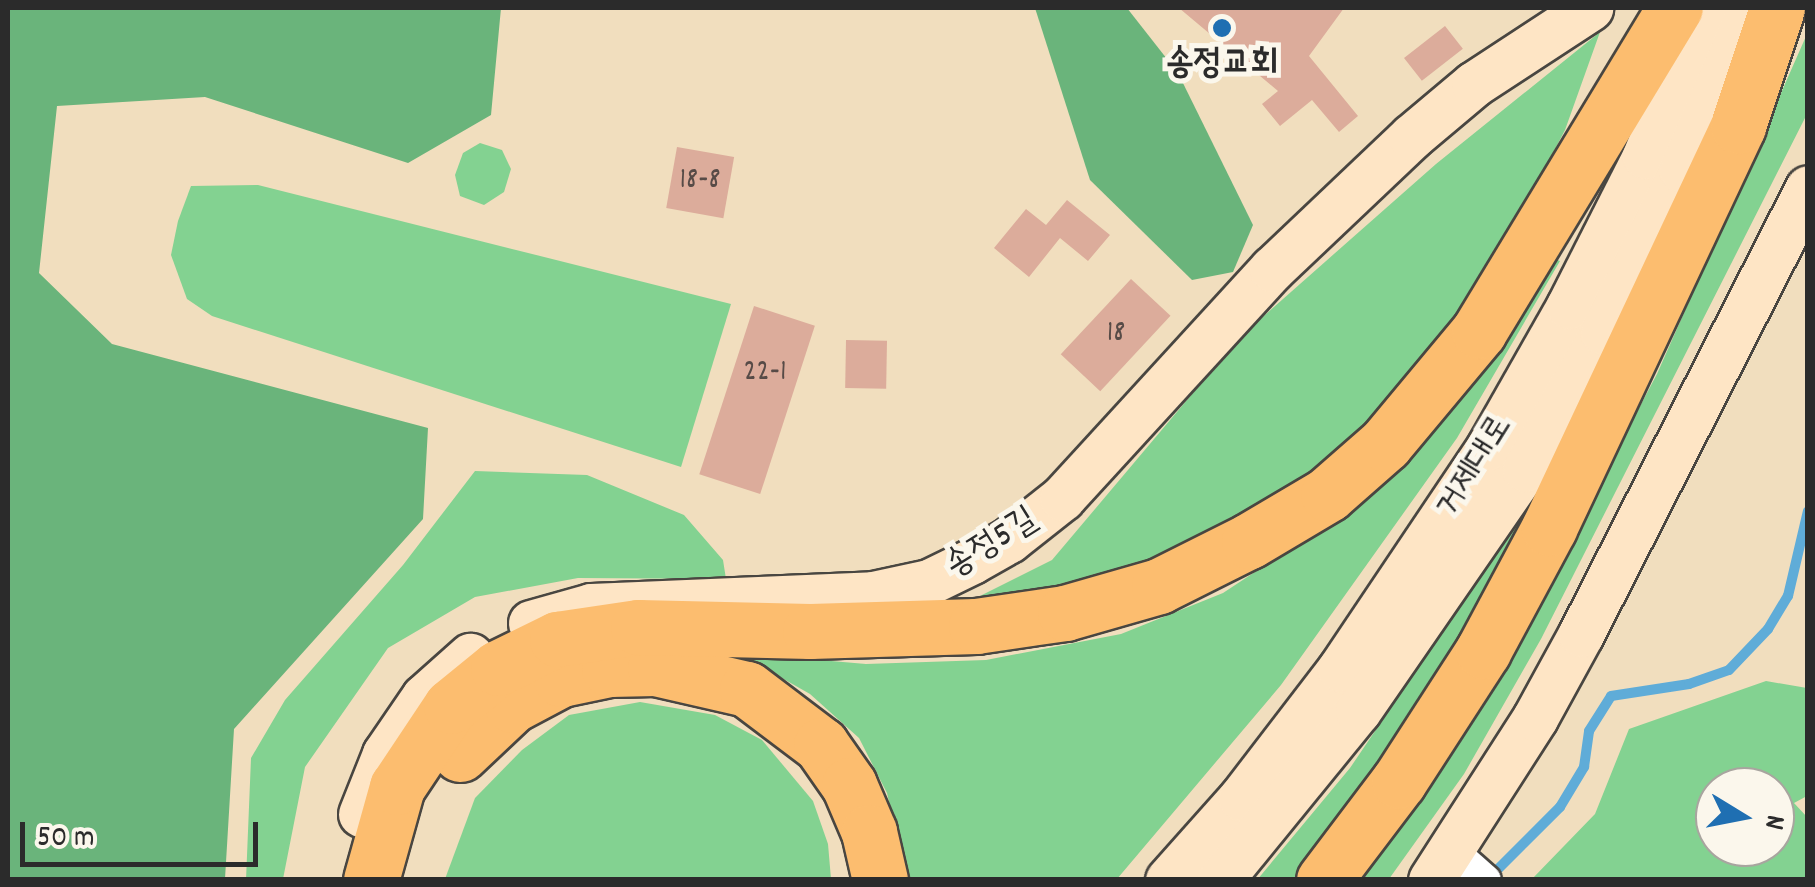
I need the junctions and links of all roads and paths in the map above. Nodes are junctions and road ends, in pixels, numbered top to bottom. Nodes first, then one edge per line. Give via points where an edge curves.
1 (1590, 8) edge
2 (1675, 8) edge
3 (1705, 8) edge
4 (1752, 8) edge
5 (1777, 8) edge
6 (1808, 188) edge
7 (1441, 865) edge
8 (344, 880) edge
9 (371, 880) edge
10 (408, 880) edge
11 (880, 880) edge
12 (1168, 880) edge
13 (1220, 880) edge
14 (1324, 880) edge
15 (1486, 880) edge

1 - 8 street, 송정5길 via 1474,84 1411,137 1272,269 1062,498 972,561 928,582 874,594 591,606 528,624 469,657 424,697 386,754
2 - 9 highway via 1479,331 1385,444 1328,494 1159,586 1065,613 976,626 638,627 557,639 498,668 451,706 397,787
3 - 12 street, 거제대로 via 1645,156 1490,447 1340,669 1242,798
4 - 13 street, 거제대로 via 1627,283 1524,469 1358,712
5 - 14 highway via 1738,126 1550,528 1484,652
6 - 7 street via 1582,634
7 - 15 street
10 - 11 highway via 432,798 476,735 561,678 655,668 747,690 821,745 856,801

